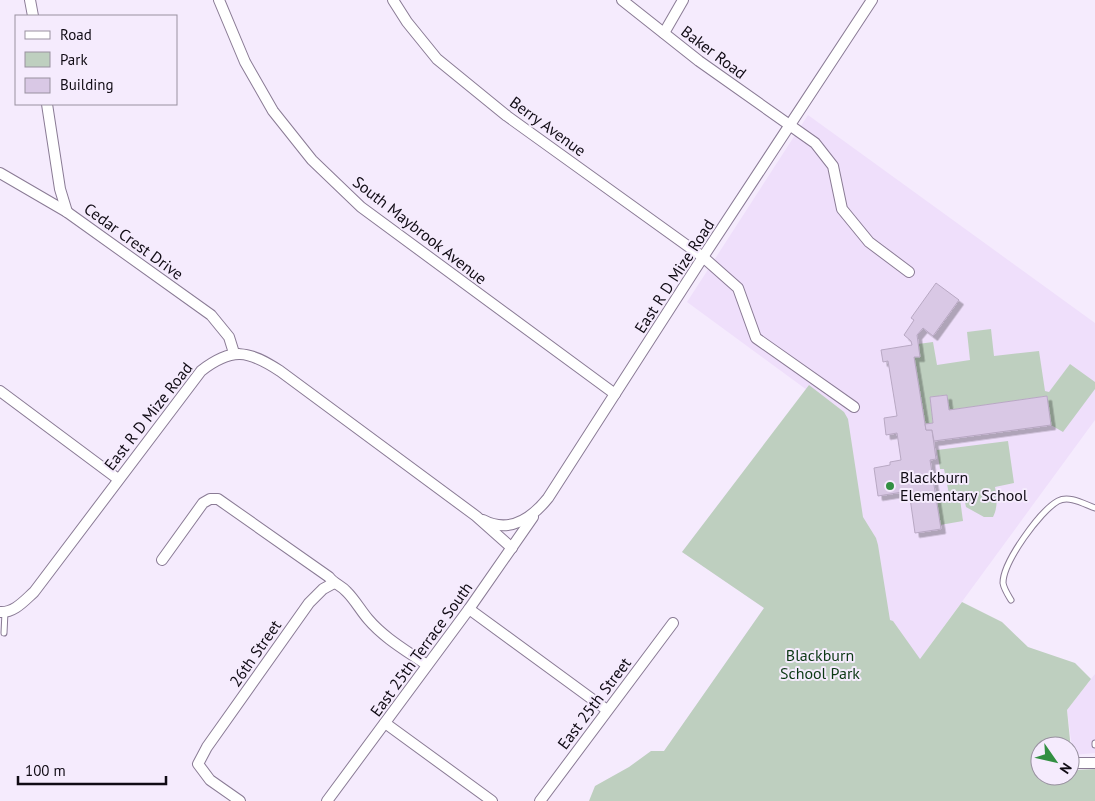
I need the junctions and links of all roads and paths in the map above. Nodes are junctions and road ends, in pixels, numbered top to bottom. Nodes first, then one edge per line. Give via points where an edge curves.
1 (30, 0) edge
2 (219, 0) edge
3 (393, 0) edge
4 (622, 0) edge
5 (684, 0) edge
6 (872, 0) edge
7 (33, 15) edge
8 (664, 34) junction
9 (47, 105) edge
10 (789, 126) junction
11 (0, 173) edge
12 (67, 212) junction
13 (703, 257) junction
14 (909, 272) dead end
15 (234, 353) junction
16 (0, 391) edge
17 (615, 394) junction
18 (854, 407) dead end
19 (118, 479) junction
20 (1095, 508) edge
21 (536, 512) junction
22 (476, 516) junction
23 (512, 548) junction
24 (162, 560) dead end
25 (334, 583) junction
26 (1011, 600) dead end
27 (469, 609) junction
28 (3, 612) edge
29 (672, 623) dead end
30 (4, 634) dead end
31 (427, 665) junction
32 (607, 710) junction
33 (385, 723) junction
34 (1080, 763) edge
35 (1095, 763) edge
36 (240, 801) edge
37 (327, 801) edge
38 (492, 801) edge
39 (540, 801) edge

1 - 7 street
2 - 17 street, South Maybrook Avenue via 245,62 273,111 312,160 361,207
3 - 13 street, Berry Avenue via 438,59 507,116
4 - 8 street, Baker Road
5 - 8 street
6 - 10 street, East R D Mize Road
8 - 10 street, Baker Road
9 - 12 street, Cedar Crest Drive via 60,189
10 - 13 street, East R D Mize Road
10 - 14 street, Baker Road via 815,143 833,166 842,209 869,242
11 - 12 street
12 - 15 street, Cedar Crest Drive via 211,315 229,337
13 - 17 street, East R D Mize Road
13 - 18 street, Berry Avenue via 738,288 756,338
15 - 19 street, East R D Mize Road via 201,371
15 - 22 street, East R D Mize Road via 255,357 280,371
16 - 19 street
17 - 21 street, East R D Mize Road
19 - 28 street, East R D Mize Road via 34,592 18,607
20 - 26 lane via 1064,500 1040,518 1011,556 1003,585
21 - 22 street, East R D Mize Road via 523,521 499,526
21 - 23 street, East 25th Terrace South
22 - 23 street, East R D Mize Road
23 - 27 street, East 25th Terrace South
24 - 25 street via 203,503 218,499
25 - 31 street via 348,593 384,634
25 - 36 street, 26th Street via 308,603 207,746 198,764 210,780
27 - 31 street, East 25th Terrace South
27 - 32 street
28 - 30 lane
29 - 32 street, East 25th Street
31 - 33 street, East 25th Terrace South
32 - 39 street, East 25th Street
33 - 37 street, East 25th Terrace South
33 - 38 street
34 - 35 street

